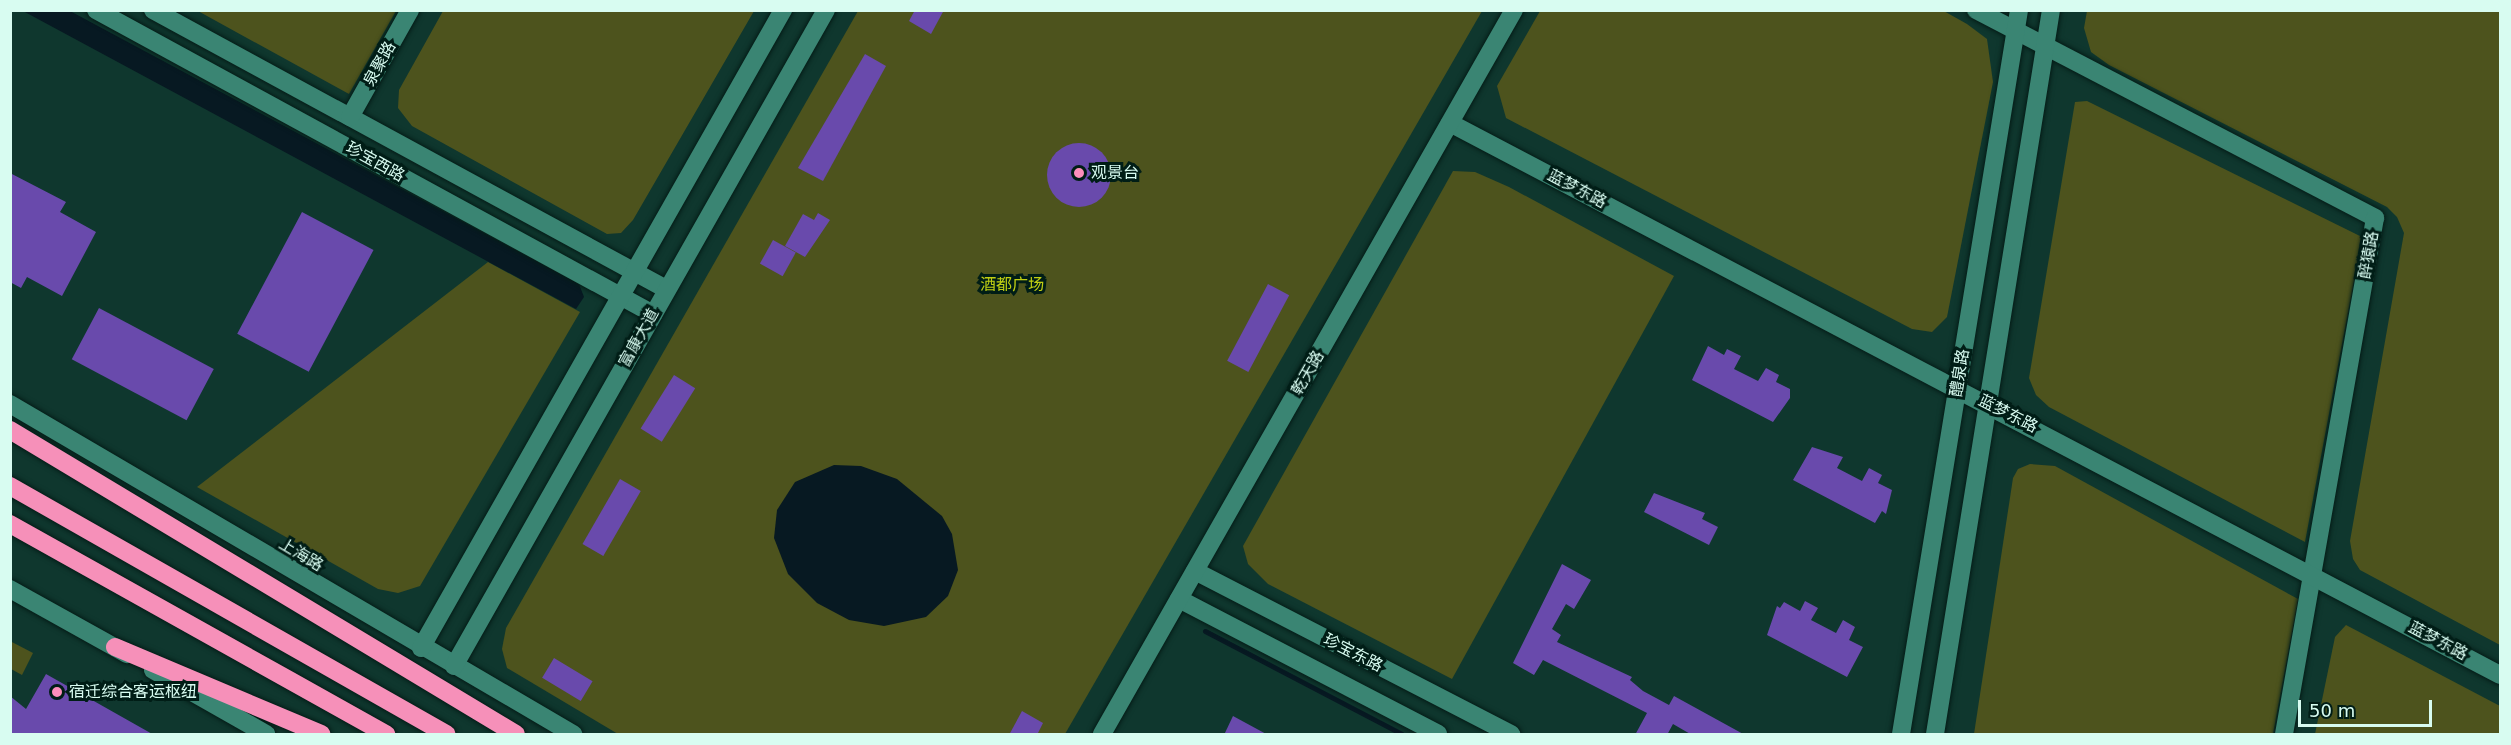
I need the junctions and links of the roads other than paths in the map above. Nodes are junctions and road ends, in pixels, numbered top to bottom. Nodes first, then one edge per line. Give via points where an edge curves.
1 (96, 10) edge
2 (153, 10) edge
3 (410, 10) edge
4 (783, 10) edge
5 (826, 10) edge
6 (1514, 10) edge
7 (1976, 10) edge
8 (2019, 10) edge
9 (2050, 10) edge
10 (2016, 32) junction
11 (2045, 46) junction
12 (350, 117) junction
13 (1450, 123) junction
14 (635, 272) junction
15 (666, 289) junction
16 (621, 296) junction
17 (653, 314) junction
18 (1958, 388) junction
19 (1987, 403) junction
20 (10, 404) edge
21 (10, 430) edge
22 (10, 486) edge
23 (10, 524) edge
24 (1195, 571) junction
25 (2312, 574) junction
26 (10, 589) edge
27 (1179, 599) junction
28 (115, 647) junction
29 (421, 648) junction
30 (454, 666) junction
31 (2500, 675) edge
32 (266, 735) edge
33 (321, 735) edge
34 (386, 735) edge
35 (446, 735) edge
36 (516, 735) edge
37 (573, 735) edge
38 (1101, 735) edge
39 (1438, 735) edge
40 (1510, 735) edge
41 (1901, 735) edge
42 (1935, 735) edge
43 (2284, 735) edge

1 - 16 street, 珍宝西路
2 - 12 street, 珍宝西路
3 - 12 street, 泉聚路
4 - 14 street
5 - 15 street, 富康大道
6 - 13 street, 乾天路
7 - 10 street, 醉猿路
8 - 10 street, 醴泉路
9 - 11 street, 醴泉路
10 - 11 street, 醉猿路
10 - 18 street, 醴泉路
11 - 19 street, 醴泉路
11 - 25 street, 醉猿路 via 2375,218
12 - 14 street, 珍宝西路
13 - 18 street, 蓝梦东路
13 - 24 street, 乾天路
14 - 15 street, 珍宝西路
14 - 16 street
15 - 17 street, 富康大道
16 - 17 street, 珍宝西路
16 - 29 street
17 - 30 street, 富康大道
18 - 19 street, 蓝梦东路
18 - 41 street, 醴泉路
19 - 25 street, 蓝梦东路
19 - 42 street, 醴泉路
20 - 29 street, 上海路
21 - 36 highway
22 - 35 highway
23 - 34 highway
24 - 27 street, 乾天路
24 - 40 street, 珍宝东路
25 - 31 street, 蓝梦东路
25 - 43 street, 醉猿路
26 - 28 street
27 - 38 street, 乾天路
27 - 39 street, 珍宝东路
28 - 32 street
28 - 33 highway
29 - 30 street, 上海路
30 - 37 street, 上海路

